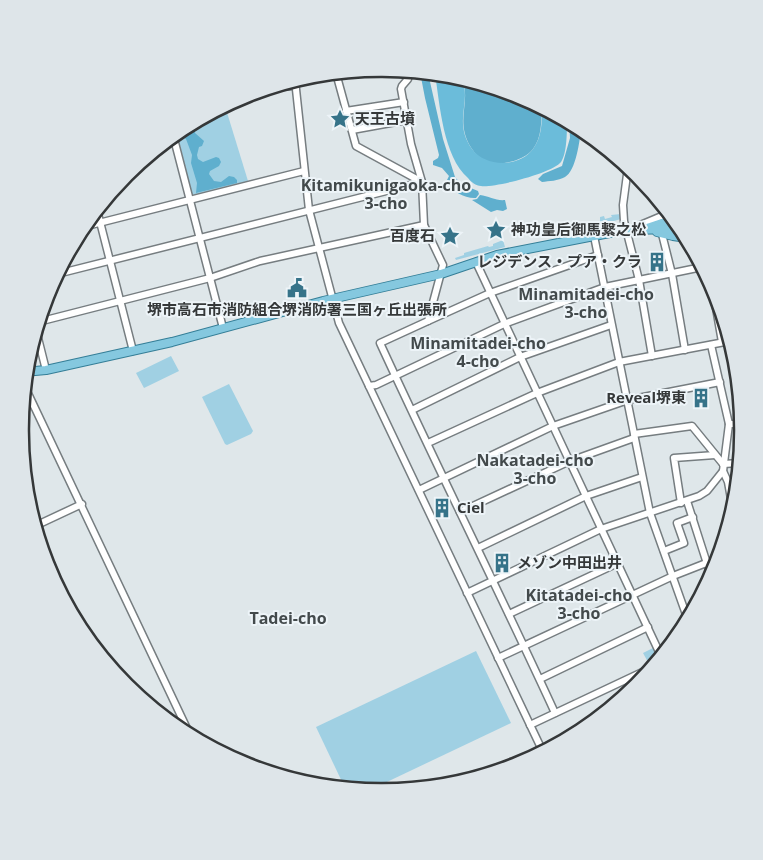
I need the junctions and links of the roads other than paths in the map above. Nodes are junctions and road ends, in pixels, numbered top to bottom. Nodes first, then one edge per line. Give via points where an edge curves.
1 (408, 78) edge
2 (338, 80) edge
3 (295, 88) edge
4 (404, 102) junction
5 (346, 111) junction
6 (407, 120) junction
7 (352, 130) junction
8 (176, 144) edge
9 (304, 171) junction
10 (627, 177) edge
11 (422, 182) junction
12 (190, 199) junction
13 (309, 210) junction
14 (662, 217) edge
15 (99, 219) edge
16 (100, 222) junction
17 (96, 223) edge
18 (667, 223) edge
19 (424, 225) junction
20 (672, 229) edge
21 (628, 230) junction
22 (640, 230) junction
23 (651, 230) junction
24 (662, 234) junction
25 (594, 236) junction
26 (676, 236) edge
27 (200, 238) junction
28 (319, 248) junction
29 (598, 255) junction
30 (110, 261) junction
31 (476, 262) junction
32 (695, 269) edge
33 (66, 272) edge
34 (440, 274) junction
35 (672, 274) junction
36 (210, 278) junction
37 (639, 280) junction
38 (605, 287) junction
39 (490, 293) junction
40 (333, 298) junction
41 (120, 302) junction
42 (46, 320) edge
43 (428, 321) junction
44 (504, 324) junction
45 (611, 325) junction
46 (222, 328) junction
47 (721, 334) edge
48 (722, 342) joint
49 (40, 345) edge
50 (711, 345) junction
51 (685, 350) junction
52 (133, 351) junction
53 (652, 356) junction
54 (520, 357) junction
55 (619, 362) junction
56 (46, 370) junction
57 (35, 371) edge
58 (395, 376) junction
59 (720, 382) junction
60 (369, 386) junction
61 (537, 393) junction
62 (31, 399) edge
63 (628, 400) junction
64 (412, 410) junction
65 (729, 424) junction
66 (734, 424) edge
67 (553, 426) junction
68 (634, 436) junction
69 (428, 443) junction
70 (715, 455) junction
71 (570, 461) junction
72 (732, 465) edge
73 (723, 468) junction
74 (642, 477) junction
75 (443, 479) junction
76 (729, 487) edge
77 (419, 490) junction
78 (586, 496) junction
79 (684, 502) junction
80 (82, 504) junction
81 (460, 512) junction
82 (650, 513) junction
83 (693, 517) junction
84 (42, 523) edge
85 (601, 529) junction
86 (478, 548) junction
87 (664, 551) junction
88 (707, 562) joint
89 (618, 563) junction
90 (673, 576) junction
91 (494, 580) junction
92 (468, 593) junction
93 (633, 595) junction
94 (685, 610) edge
95 (509, 614) junction
96 (648, 628) junction
97 (524, 646) junction
98 (658, 649) edge
99 (498, 658) junction
100 (635, 675) edge
101 (540, 679) junction
102 (555, 713) junction
103 (184, 721) edge
104 (530, 725) junction
105 (540, 745) edge

1 - 4 street via 401,87
2 - 5 street
3 - 9 street
4 - 5 street
4 - 6 street
5 - 7 street
6 - 7 street
6 - 11 street
7 - 11 street via 356,146
8 - 12 street
9 - 12 street
9 - 13 street
10 - 21 street via 623,205
11 - 13 street
11 - 19 street
12 - 16 street
12 - 27 street
13 - 27 street
13 - 28 street
14 - 21 street
15 - 16 street
16 - 17 street
16 - 30 street
18 - 22 main road
19 - 28 street
19 - 34 street via 443,265
20 - 23 main road
21 - 22 main road
21 - 25 main road
21 - 37 street
22 - 23 main road
23 - 24 main road
24 - 26 main road
24 - 35 street
25 - 29 street
25 - 31 main road
27 - 30 street
27 - 36 street
28 - 36 street via 260,261
28 - 40 street
29 - 38 street
29 - 39 street
30 - 33 street
30 - 41 street
31 - 34 main road
31 - 39 street
32 - 35 street
34 - 40 main road
34 - 43 street
35 - 37 street
35 - 51 street
36 - 41 street
36 - 46 street
37 - 38 street
37 - 53 street
38 - 44 street
38 - 45 street
39 - 43 street
39 - 44 street
40 - 46 main road
40 - 60 street via 339,323
41 - 42 street
41 - 52 street
43 - 58 street via 380,343
44 - 54 street
44 - 58 street
45 - 54 street
45 - 55 street
46 - 52 main road
47 - 48 street
48 - 50 street
49 - 56 street
50 - 51 street
50 - 59 street
51 - 53 street
52 - 56 main road
53 - 55 street
54 - 61 street
54 - 64 street
55 - 61 street
55 - 63 street
56 - 57 main road
58 - 60 street
58 - 64 street
59 - 63 street
59 - 65 street
60 - 77 street
61 - 67 street
61 - 69 street
62 - 80 street
63 - 67 street
63 - 68 street
64 - 69 street
65 - 66 street
65 - 73 street
67 - 71 street
67 - 75 street
68 - 70 street via 692,426
68 - 71 street
68 - 74 street
69 - 75 street
70 - 73 street
70 - 79 street via 674,458
71 - 78 street
71 - 81 street
72 - 73 street
73 - 76 street
73 - 79 street via 707,491
74 - 78 street
74 - 82 street
75 - 77 street
75 - 81 street
77 - 92 street
78 - 85 street
78 - 86 street
79 - 82 street
79 - 83 street
80 - 84 street
80 - 103 street
81 - 86 street
82 - 85 street
82 - 87 street
83 - 87 street via 677,523 684,543
83 - 88 street
85 - 89 street
85 - 91 street
86 - 91 street
87 - 90 street
88 - 90 street
89 - 93 street
89 - 95 street
90 - 93 street
90 - 94 street
91 - 92 street
91 - 95 street
92 - 99 street
93 - 96 street
93 - 97 street
95 - 97 street
96 - 98 street
96 - 101 street
97 - 99 street
97 - 101 street
99 - 104 street
100 - 102 street
101 - 102 street
102 - 104 street
104 - 105 street

